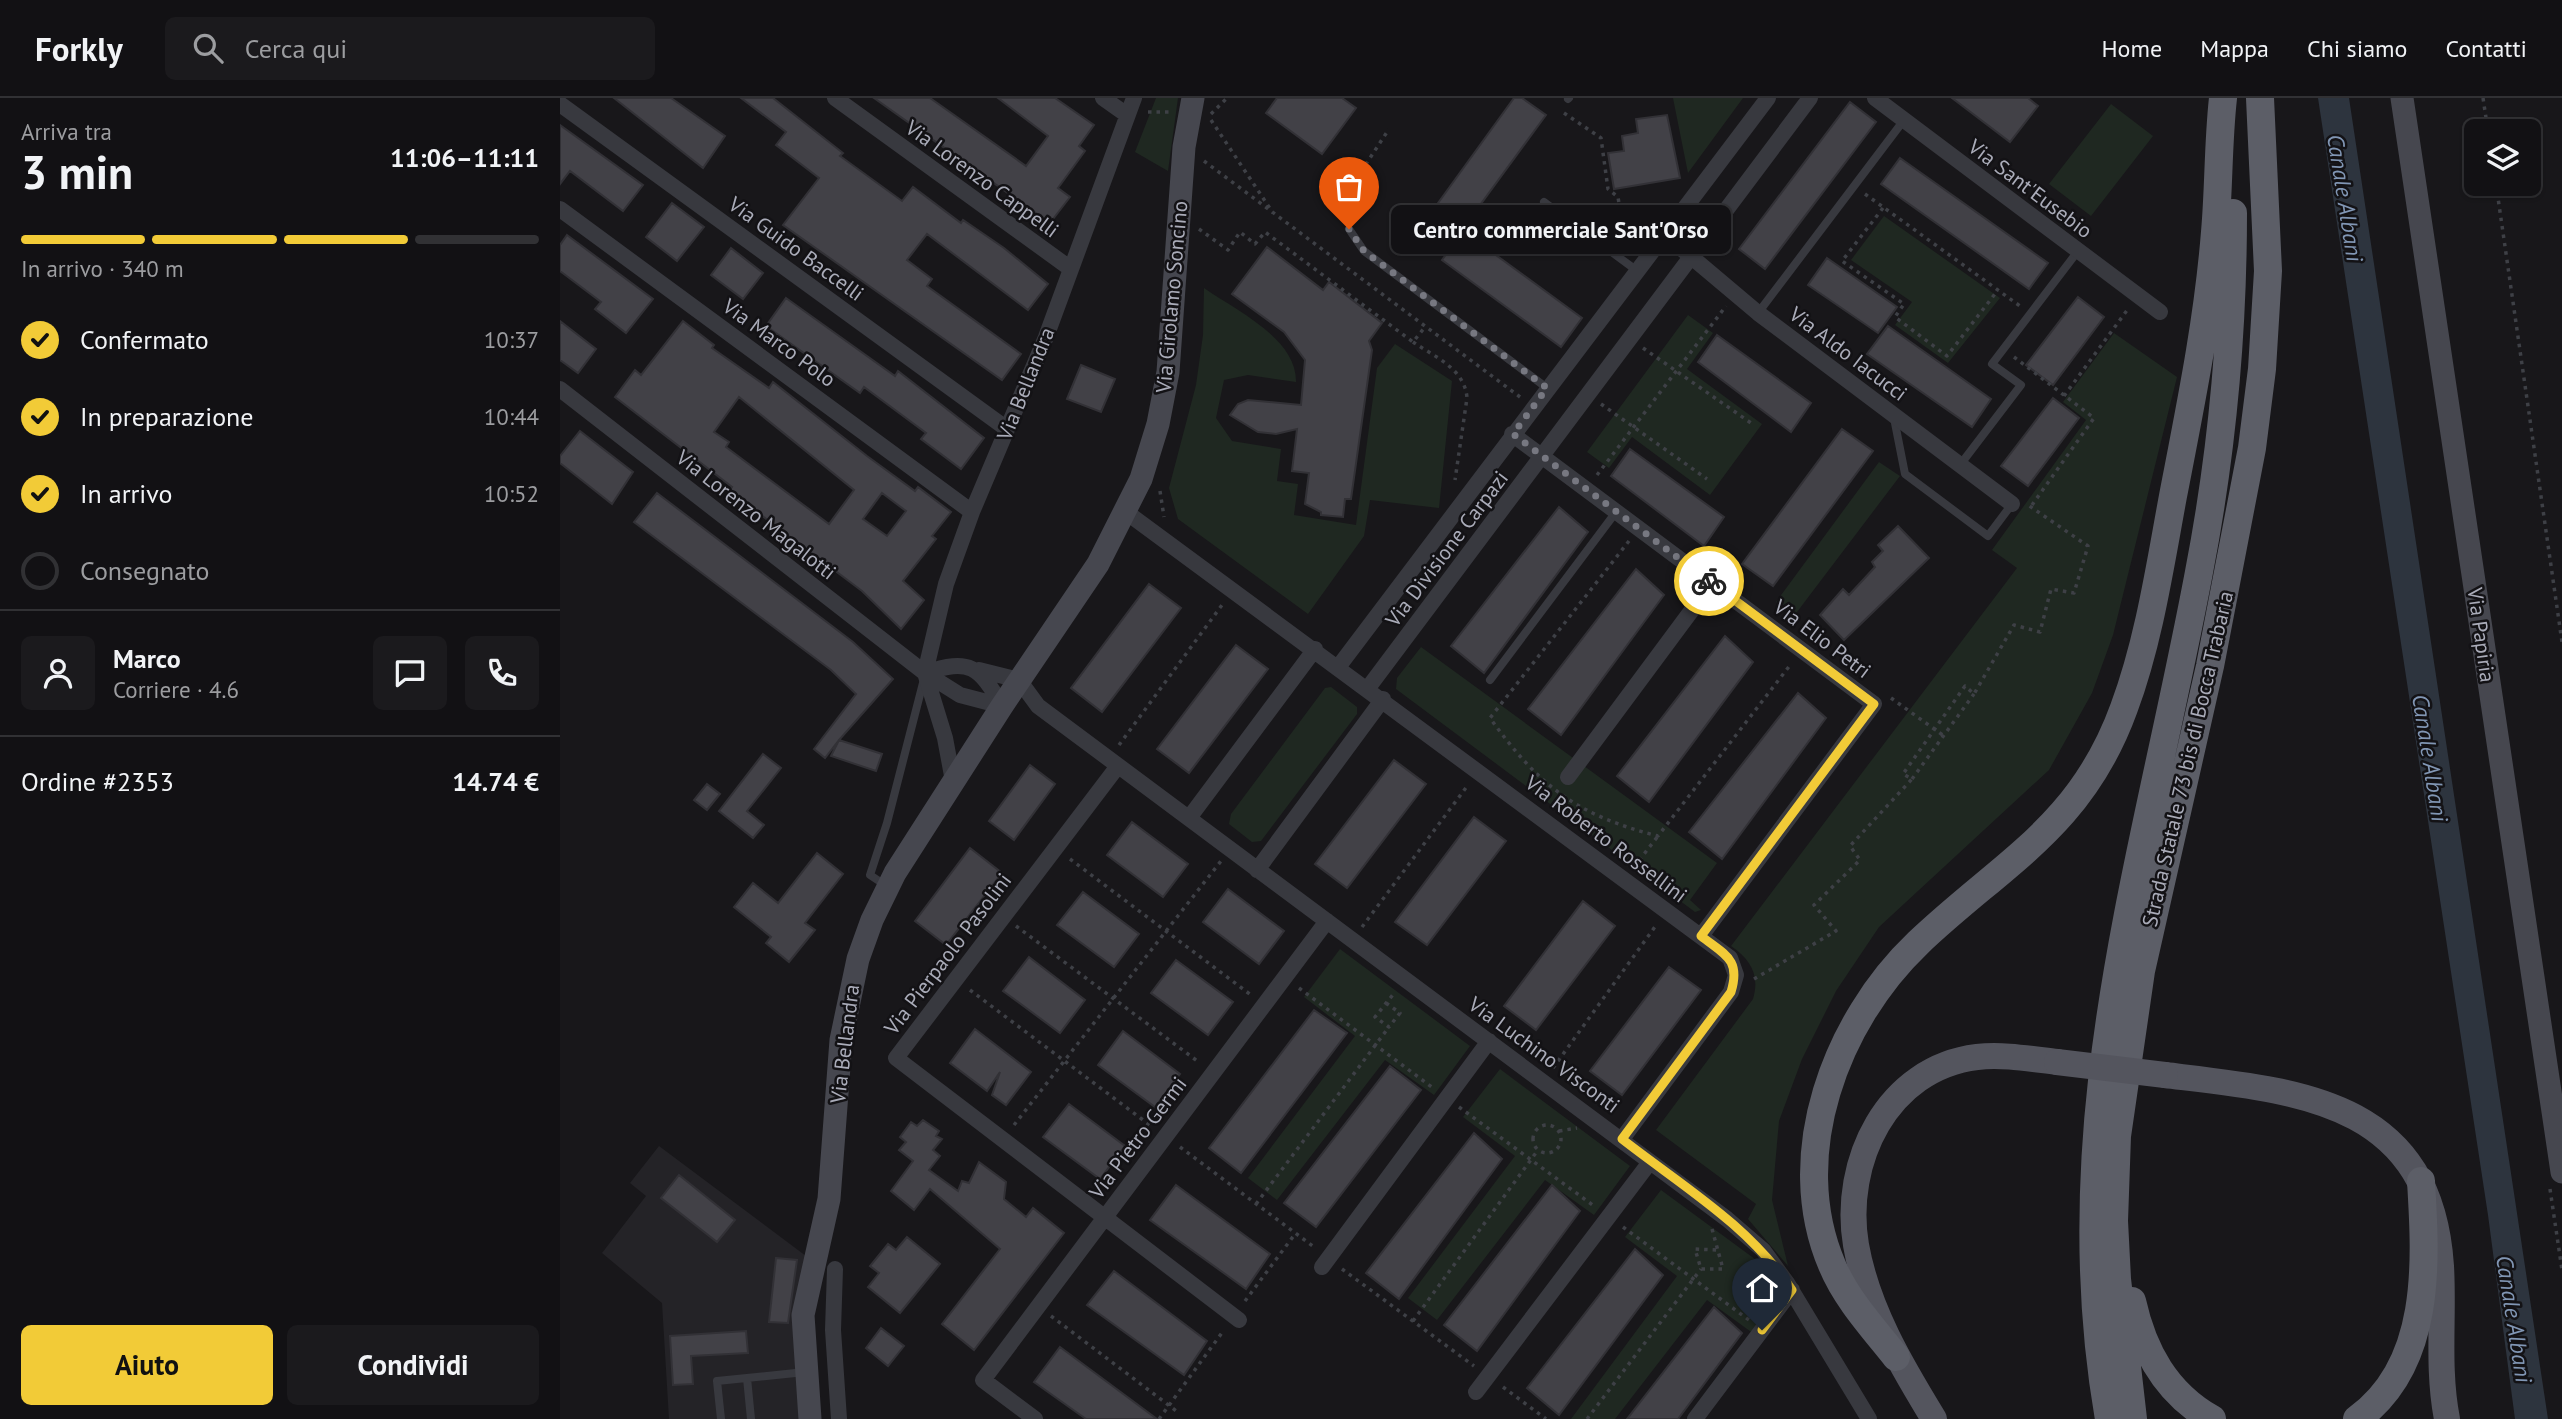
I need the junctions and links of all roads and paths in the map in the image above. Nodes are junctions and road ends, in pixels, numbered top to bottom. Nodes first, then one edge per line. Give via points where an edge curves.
1 (835, 98) edge
2 (1103, 98) edge
3 (1135, 98) edge
4 (1227, 98) edge
5 (1768, 98) edge
6 (1810, 98) edge
7 (1875, 98) edge
8 (2225, 98) edge
9 (2260, 98) edge
10 (2402, 98) edge
11 (2483, 98) edge
12 (560, 104) edge
13 (1185, 105) edge
14 (1557, 108) dead end
15 (1148, 112) dead end
16 (1127, 115) junction
17 (2486, 119) edge
18 (1904, 120) junction
19 (1389, 129) dead end
20 (1202, 160) dead end
21 (1854, 186) junction
22 (1346, 194) dead end
23 (2498, 196) edge
24 (1544, 202) dead end
25 (1883, 208) junction
26 (560, 209) edge
27 (1274, 215) junction
28 (1622, 223) dead end
29 (1197, 228) dead end
30 (1349, 229) dead end
31 (1663, 233) junction
32 (2078, 251) junction
33 (1692, 257) junction
34 (1071, 269) junction
35 (1636, 270) junction
36 (1998, 290) junction
37 (1736, 293) junction
38 (2138, 296) junction
39 (2160, 312) dead end
40 (1758, 313) junction
41 (2030, 314) junction
42 (1425, 327) junction
43 (1630, 338) junction
44 (1413, 342) junction
45 (2003, 349) junction
46 (1676, 371) junction
47 (1547, 388) junction
48 (560, 389) edge
49 (1588, 395) junction
50 (2064, 396) junction
51 (1528, 403) dead end
52 (1893, 415) junction
53 (1751, 423) dead end
54 (1633, 427) junction
55 (1007, 429) junction
56 (1513, 434) junction
57 (1542, 457) junction
58 (1960, 465) junction
59 (1595, 477) dead end
60 (1707, 479) dead end
61 (1454, 491) dead end
62 (2012, 504) junction
63 (2032, 505) junction
64 (972, 512) junction
65 (1126, 512) junction
66 (1616, 512) junction
67 (1712, 583) junction
68 (1234, 589) junction
69 (2562, 642) edge
70 (1315, 649) junction
71 (1339, 666) junction
72 (979, 670) junction
73 (925, 673) junction
74 (1019, 680) junction
75 (1490, 680) dead end
76 (1368, 688) junction
77 (1974, 694) junction
78 (1383, 699) junction
79 (1002, 705) junction
80 (1114, 762) junction
81 (1479, 771) junction
82 (1568, 777) joint
83 (1912, 779) junction
84 (953, 781) junction
85 (1539, 815) junction
86 (1189, 818) junction
87 (1658, 836) dead end
88 (1055, 848) junction
89 (1223, 858) dead end
90 (1257, 870) junction
91 (1624, 879) junction
92 (888, 887) junction
93 (1667, 911) junction
94 (1003, 916) junction
95 (1327, 921) junction
96 (1166, 931) junction
97 (1701, 936) junction
98 (1352, 940) junction
99 (1285, 977) junction
100 (956, 979) junction
101 (1406, 979) junction
102 (1731, 992) junction
103 (1113, 998) junction
104 (1386, 1003) junction
105 (1264, 1005) junction
106 (1389, 1027) junction
107 (1489, 1041) junction
108 (1375, 1045) junction
109 (1065, 1061) junction
110 (1213, 1073) junction
111 (1544, 1081) junction
112 (1447, 1098) junction
113 (1165, 1137) junction
114 (1622, 1139) junction
115 (1002, 1141) junction
116 (1538, 1150) junction
117 (1530, 1159) junction
118 (1650, 1161) junction
119 (2556, 1180) edge
120 (2421, 1181) junction
121 (1706, 1203) junction
122 (1256, 1204) junction
123 (1609, 1216) junction
124 (1105, 1217) junction
125 (2114, 1221) junction
126 (1717, 1250) junction
127 (1325, 1262) junction
128 (835, 1269) dead end
129 (1701, 1269) junction
130 (2562, 1270) edge
131 (1694, 1279) junction
132 (1792, 1290) junction
133 (1038, 1307) junction
134 (1239, 1320) dead end
135 (1413, 1321) junction
136 (1762, 1330) junction
137 (1896, 1357) junction
138 (805, 1371) junction
139 (1488, 1376) junction
140 (747, 1378) junction
141 (1476, 1392) dead end
142 (1179, 1413) dead end
143 (721, 1419) edge
144 (751, 1419) edge
145 (810, 1419) edge
146 (839, 1419) edge
147 (1035, 1419) edge
148 (1546, 1419) edge
149 (1587, 1419) edge
150 (1695, 1419) edge
151 (1869, 1419) edge
152 (1934, 1419) edge
153 (2109, 1419) edge
154 (2133, 1419) edge
155 (2212, 1419) edge
156 (2357, 1419) edge
157 (2447, 1419) edge

1 - 34 street, Via Lorenzo Cappelli
2 - 16 street
3 - 16 street, Via Bellandra
4 - 27 path via 1209,117
5 - 31 street, Via Divisione Carpazi
6 - 33 street, Via Divisione Carpazi
7 - 18 street, Via Sant'Eusebio
8 - 137 highway via 2201,345 2152,604 2123,713 2094,771 2063,814 2009,867 1924,937 1883,983 1850,1034 1826,1094 1815,1158 1823,1238 1841,1284
8 - 153 highway, Strada Statale 73 bis di Bocca Trabaria via 2233,234 2230,350 2222,423 2193,603 2117,966 2095,1129 2093,1262
9 - 125 highway, Strada Statale 73 bis di Bocca Trabaria via 2269,254 2257,411 2224,604 2132,1017 2117,1136
10 - 119 main road, Via Papiria
11 - 17 path
12 - 55 street, Via Guido Baccelli
13 - 15 path
13 - 65 main road, Via Girolamo Soncino via 1168,372 1153,444
14 - 28 path via 1601,138 1608,189 1618,197
16 - 34 street, Via Bellandra
18 - 21 lane
18 - 32 street, Via Sant'Eusebio
19 - 22 path
20 - 27 path
21 - 25 path
21 - 40 lane
23 - 69 path
24 - 35 lane
25 - 36 path
25 - 36 path via 1842,261 1904,303 1895,317 1947,356
26 - 64 street, Via Marco Polo
27 - 42 path
29 - 44 path via 1228,250 1240,232 1255,244 1265,232
30 - 47 lane via 1364,251
31 - 33 street, Via Aldo Iacucci
31 - 35 street, Via Divisione Carpazi
32 - 38 street, Via Sant'Eusebio
32 - 41 lane
33 - 37 street, Via Aldo Iacucci
33 - 43 street, Via Divisione Carpazi
34 - 55 street, Via Bellandra
35 - 47 street, Via Divisione Carpazi
36 - 41 path
37 - 40 street, Via Aldo Iacucci
37 - 46 path
38 - 39 street, Via Sant'Eusebio
38 - 50 path
40 - 52 street, Via Aldo Iacucci
41 - 45 lane
42 - 44 path
42 - 51 path
43 - 46 path
43 - 49 street, Via Divisione Carpazi
44 - 61 path via 1461,375 1466,384 1468,398
45 - 50 path
45 - 58 lane via 1992,364 2021,385
46 - 53 path
46 - 54 path
47 - 56 street, Via Divisione Carpazi
48 - 73 street, Via Lorenzo Magalotti
49 - 54 path
49 - 57 street, Via Divisione Carpazi
50 - 63 path via 2094,418
52 - 58 street, Via Aldo Iacucci
52 - 62 lane via 1905,474 1988,536
54 - 59 path
54 - 60 path
55 - 64 street, Via Bellandra
56 - 57 street, Via Elio Petri
56 - 71 street, Via Divisione Carpazi
57 - 66 street, Via Elio Petri
57 - 76 street, Via Divisione Carpazi
58 - 62 street, Via Aldo Iacucci
62 - 63 path
63 - 77 path via 2088,546 2074,593 2051,589 2040,632 2014,625
64 - 73 street, Via Bellandra via 946,584
65 - 68 street, Via Roberto Rossellini
65 - 74 main road, Via Girolamo Soncino via 1094,571
66 - 67 street, Via Elio Petri
66 - 75 lane
67 - 82 street
67 - 97 street, Via Elio Petri via 1874,704
68 - 70 street, Via Roberto Rossellini
68 - 80 path
70 - 71 street, Via Roberto Rossellini
70 - 86 street
71 - 76 street, Via Roberto Rossellini
72 - 73 street via 949,665
72 - 74 street
72 - 79 street
73 - 79 street, Via Lorenzo Magalotti via 960,695
73 - 84 street
73 - 92 lane via 870,875
74 - 79 main road, Via Girolamo Soncino
74 - 80 street, Via Luchino Visconti via 1038,705
76 - 78 street, Via Roberto Rossellini
77 - 83 path
77 - 83 path via 1965,686 1903,774
78 - 81 street, Via Roberto Rossellini
78 - 90 street
79 - 84 main road, Via Bellandra
80 - 86 street, Via Luchino Visconti
80 - 88 street, Via Pierpaolo Pasolini
81 - 85 street, Via Roberto Rossellini
81 - 98 path
82 - 85 path
83 - 102 path via 1850,846 1860,860 1814,905 1836,931
84 - 92 main road, Via Bellandra
85 - 91 street, Via Roberto Rossellini
86 - 90 street, Via Luchino Visconti
87 - 91 path
88 - 94 street, Via Pierpaolo Pasolini
88 - 96 path
89 - 96 path
90 - 95 street, Via Luchino Visconti
91 - 93 street, Via Roberto Rossellini
92 - 138 main road, Via Bellandra via 866,935 847,1002 831,1185 803,1315
93 - 97 street, Via Roberto Rossellini
93 - 111 path
94 - 100 street, Via Pierpaolo Pasolini
94 - 103 path
95 - 98 street, Via Luchino Visconti
95 - 99 street, Via Pietro Germi
96 - 103 path
96 - 105 path
97 - 102 street, Via Roberto Rossellini via 1730,958 1736,975
98 - 101 street, Via Luchino Visconti
99 - 105 street, Via Pietro Germi
99 - 108 path
100 - 109 path
100 - 115 street, Via Pierpaolo Pasolini via 896,1058
101 - 104 path
101 - 107 street, Via Luchino Visconti
102 - 114 street
103 - 109 path
103 - 110 path
104 - 106 path via 1375,1017
104 - 106 path via 1400,1013
105 - 110 street, Via Pietro Germi
106 - 108 path
107 - 111 street, Via Luchino Visconti
107 - 112 street
108 - 112 path
108 - 122 path
109 - 113 path
109 - 115 path
110 - 113 street, Via Pietro Germi
111 - 114 street, Via Luchino Visconti
112 - 117 path
112 - 127 street
113 - 122 path
113 - 124 street, Via Pietro Germi
114 - 118 street, Via Luchino Visconti
115 - 124 street, Via Pierpaolo Pasolini
116 - 116 path via 1550,1153 1558,1148 1562,1140 1556,1128 1546,1125 1537,1129 1533,1142
116 - 117 path
117 - 123 path
117 - 135 path
118 - 121 street, Via Luchino Visconti
118 - 123 street
119 - 130 path
120 - 137 main road, bridge via 2378,1132 2322,1100 2267,1087 2057,1062 1989,1056 1949,1063 1899,1096 1871,1132 1856,1174 1854,1232 1867,1284
120 - 156 highway via 2423,1275 2413,1338 2403,1367 2389,1388
120 - 157 main road via 2439,1248 2441,1369
121 - 126 path
121 - 132 street, Via Luchino Visconti via 1763,1250
122 - 127 path
123 - 131 path
123 - 139 street
124 - 133 street, Via Pietro Germi
124 - 134 street, Via Pierpaolo Pasolini
125 - 154 highway, Strada Statale 73 bis di Bocca Trabaria
125 - 155 highway via 2136,1319 2152,1360 2181,1397
126 - 129 path via 1723,1269
126 - 129 path via 1695,1249
127 - 135 path
128 - 146 street via 833,1330
129 - 131 path
131 - 136 path
131 - 149 path
132 - 136 street
132 - 151 street, Via Luchino Visconti
133 - 142 path
133 - 147 street, Via Pietro Germi via 983,1380
135 - 139 path
136 - 150 street
137 - 152 main road
138 - 140 lane
138 - 145 main road, Via Bellandra
139 - 141 street
139 - 148 path
140 - 143 lane via 717,1381
140 - 144 lane

